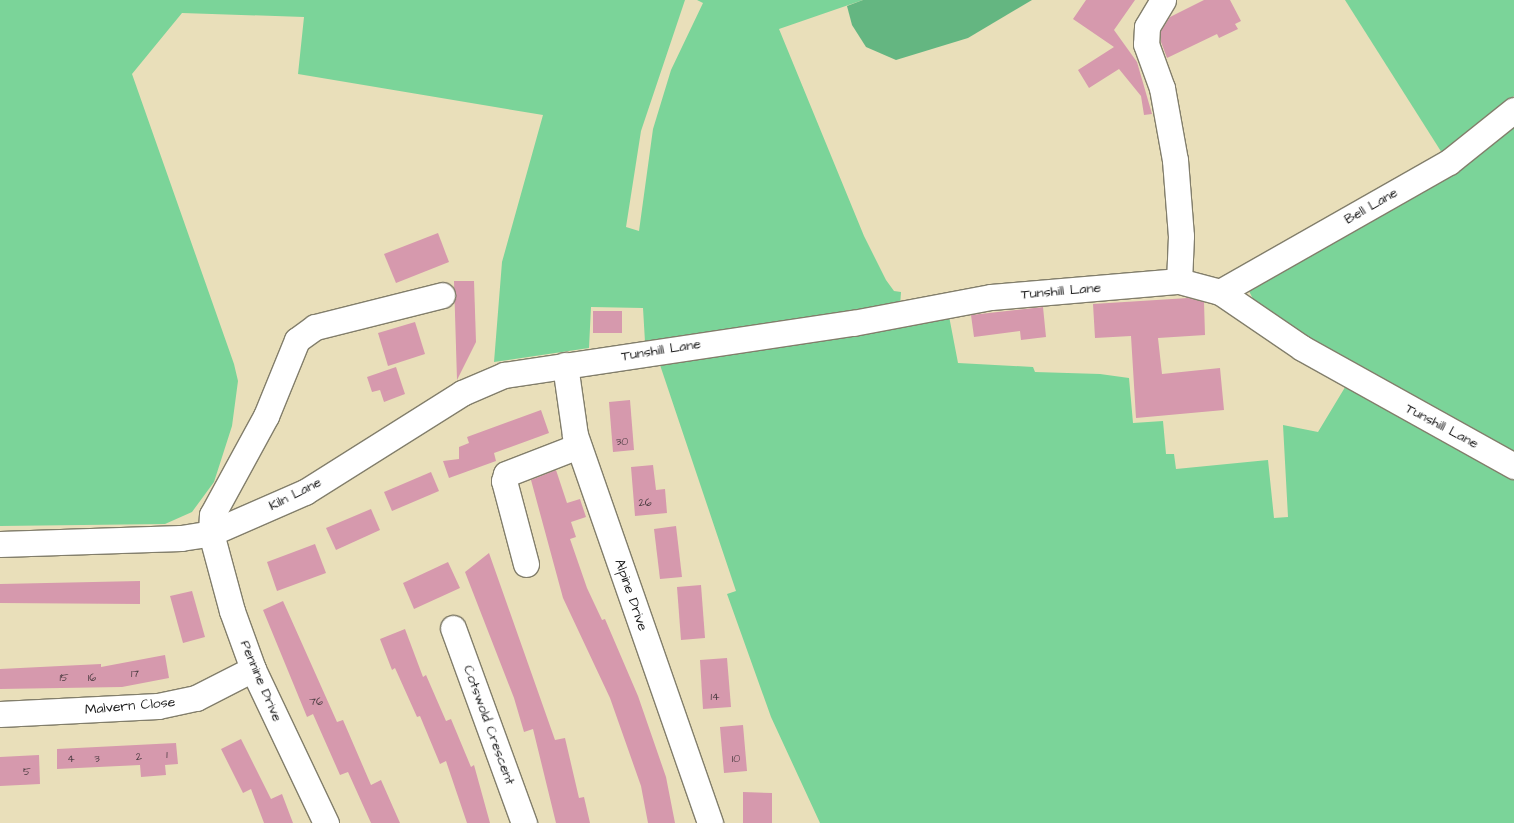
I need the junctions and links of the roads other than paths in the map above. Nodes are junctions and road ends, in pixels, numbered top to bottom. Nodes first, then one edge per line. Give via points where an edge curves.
1 (1163, 0) edge
2 (1514, 110) edge
3 (1179, 281) junction
4 (1220, 292) junction
5 (442, 295) dead end
6 (565, 365) junction
7 (578, 446) junction
8 (1514, 466) edge
9 (211, 533) junction
10 (0, 544) edge
11 (526, 564) dead end
12 (453, 628) dead end
13 (253, 669) junction
14 (0, 714) edge
15 (326, 823) edge
16 (524, 823) edge
17 (710, 823) edge

1 - 3 street via 1147,27 1146,44 1162,88 1175,160 1181,236
2 - 4 street, Bell Lane via 1450,162
3 - 4 street, Tunshill Lane
3 - 6 street, Tunshill Lane via 991,297 853,323
4 - 8 street, Tunshill Lane via 1335,368
5 - 9 street via 315,327 297,340 266,416 218,498 212,515
6 - 7 street, Alpine Drive
6 - 9 street, Kiln Lane via 484,381 305,492
7 - 11 street via 506,474 504,481
7 - 17 street, Alpine Drive
9 - 10 street, Kiln Lane via 181,538
9 - 13 street, Pennine Drive via 232,610
12 - 16 street, Cotswold Crescent
13 - 14 street, Malvern Close via 196,698 158,706
13 - 15 street, Pennine Drive

